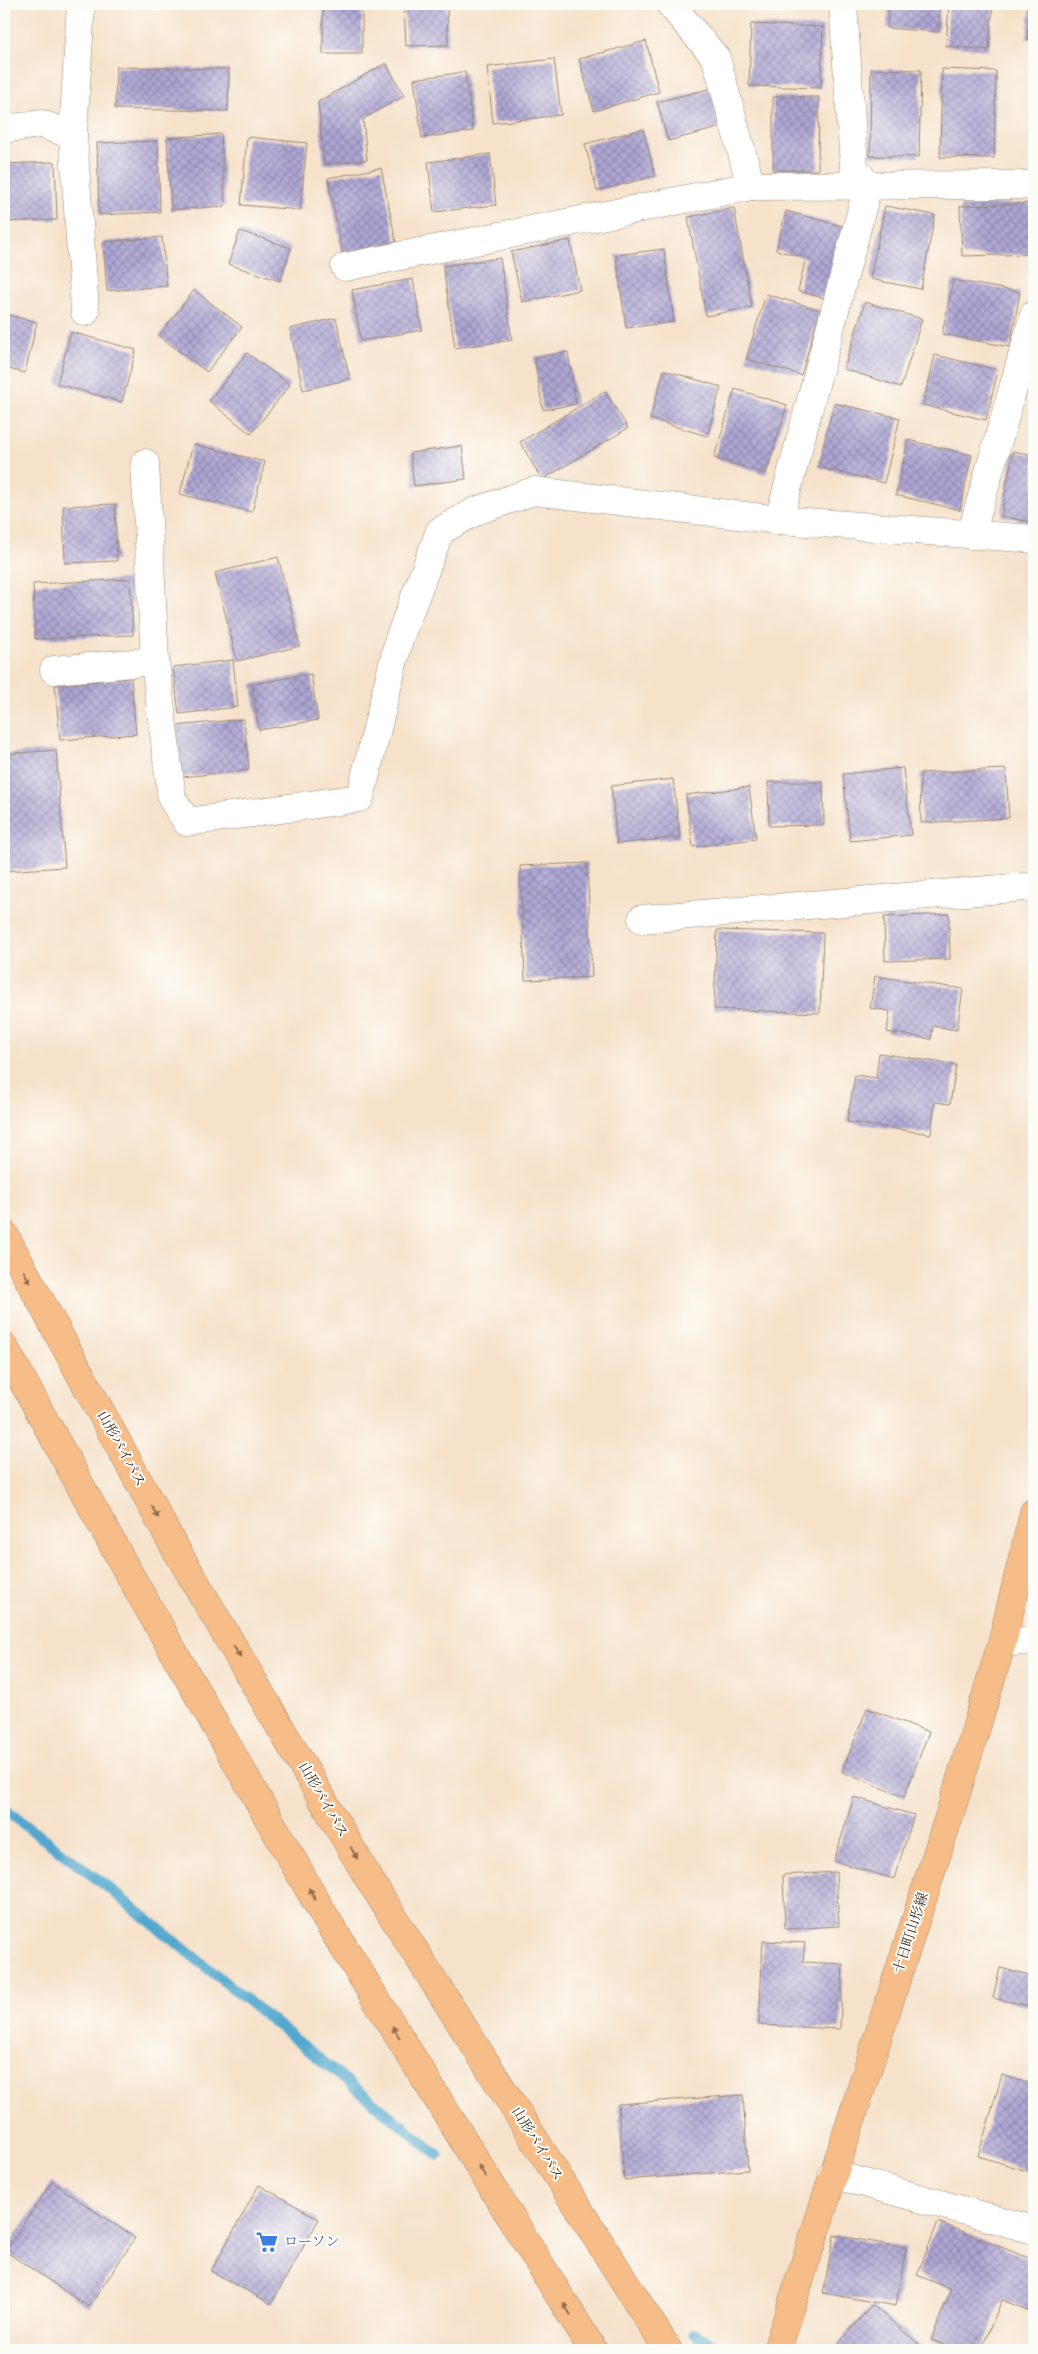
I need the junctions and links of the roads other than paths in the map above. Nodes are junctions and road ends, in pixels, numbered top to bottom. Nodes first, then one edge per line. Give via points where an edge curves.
1 (81, 4) edge
2 (670, 4) edge
3 (843, 4) edge
4 (4, 129) edge
5 (73, 135) junction
6 (1034, 185) edge
7 (751, 186) junction
8 (868, 186) junction
9 (345, 267) dead end
10 (85, 312) dead end
11 (1034, 316) edge
12 (145, 464) dead end
13 (779, 520) junction
14 (971, 535) junction
15 (1034, 539) edge
16 (155, 661) junction
17 (54, 670) dead end
18 (1034, 889) edge
19 (642, 919) dead end
20 (4, 1234) edge
21 (4, 1348) edge
22 (1034, 1512) edge
23 (1034, 1640) edge
24 (1002, 1643) junction
25 (832, 2174) junction
26 (1034, 2230) edge
27 (593, 2350) edge
28 (668, 2350) edge
29 (777, 2350) edge

1 - 5 lane
2 - 7 lane via 716,58
3 - 8 lane via 854,166
4 - 5 lane via 41,124
5 - 10 lane
6 - 8 lane
7 - 8 lane
7 - 9 lane
8 - 13 lane
11 - 14 lane
12 - 16 lane
13 - 14 lane
13 - 16 lane via 534,492 476,511 440,531 399,639 360,798 187,822 172,799
14 - 15 lane
16 - 17 lane
18 - 19 lane via 1025,887
20 -> 28 main road, 山形バイパス via 170,1539 369,1879
27 -> 21 main road via 326,1917
22 - 24 main road, 十日町山形線
23 - 24 lane
24 - 25 main road, 十日町山形線
25 - 26 lane
25 - 29 main road, 十日町山形線

